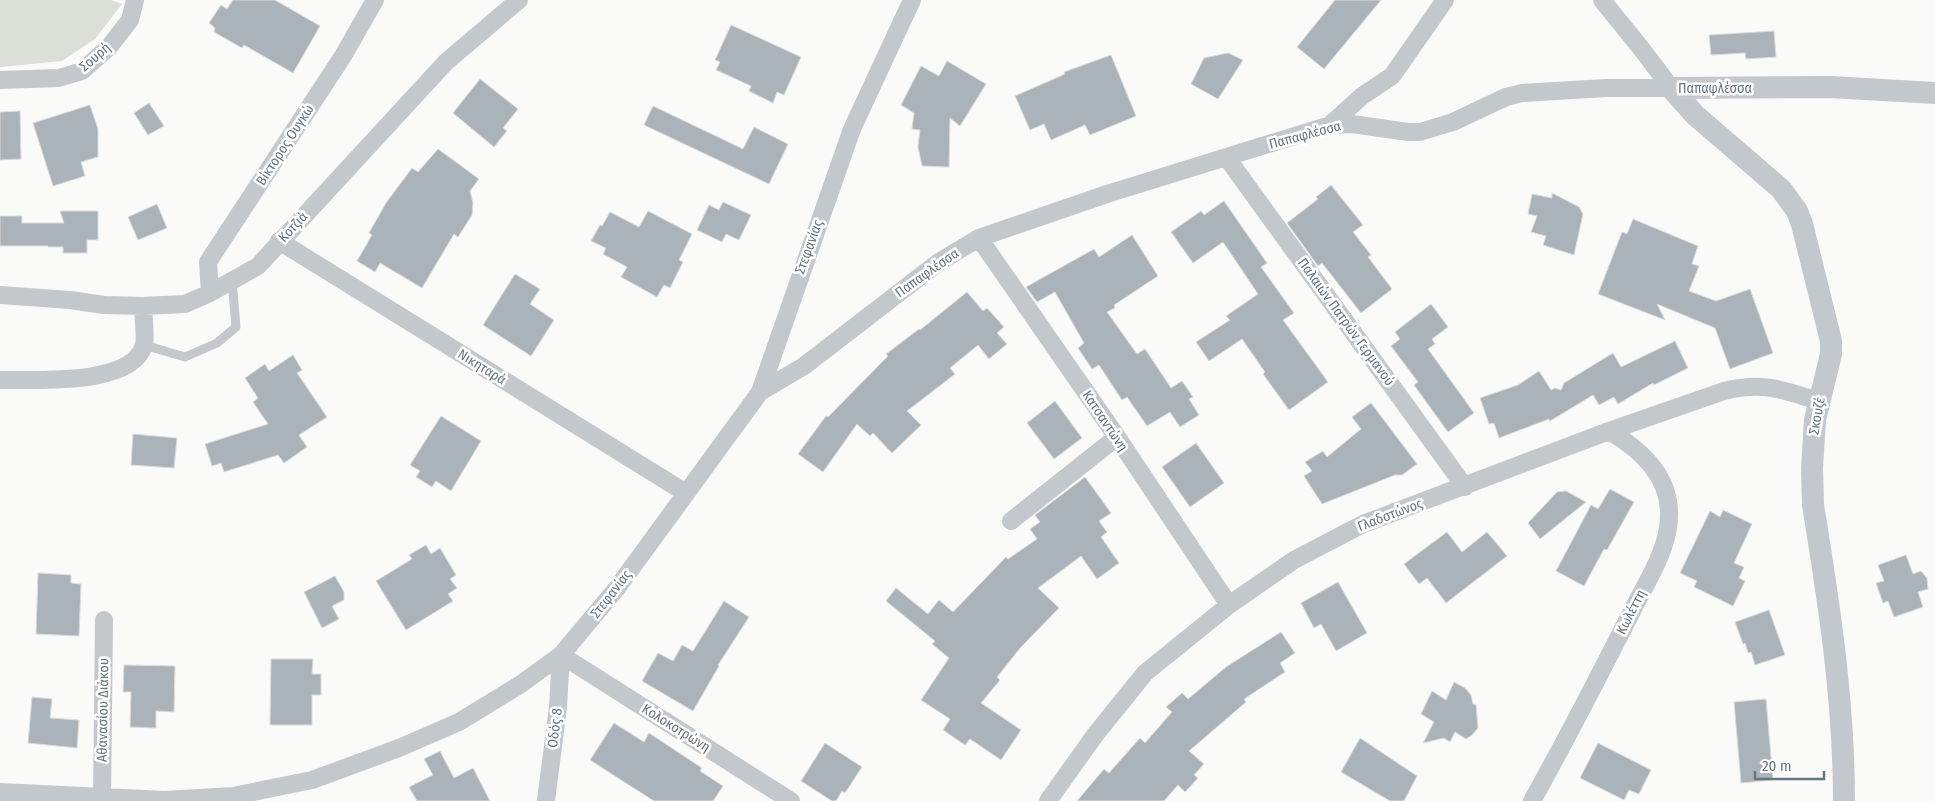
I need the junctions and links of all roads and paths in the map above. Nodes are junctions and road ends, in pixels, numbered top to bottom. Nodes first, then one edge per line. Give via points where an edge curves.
1 (135, 0) edge
2 (375, 0) edge
3 (519, 0) edge
4 (912, 0) edge
5 (1445, 0) edge
6 (1602, 0) edge
7 (0, 80) edge
8 (1671, 88) junction
9 (1935, 93) edge
10 (1330, 125) junction
11 (1227, 158) junction
12 (979, 238) junction
13 (279, 241) junction
14 (232, 280) junction
15 (210, 293) junction
16 (0, 295) edge
17 (143, 306) junction
18 (144, 345) junction
19 (0, 380) edge
20 (760, 392) junction
21 (1819, 401) junction
22 (1609, 431) junction
23 (1117, 437) junction
24 (1465, 487) junction
25 (686, 493) junction
26 (1011, 521) dead end
27 (1229, 605) junction
28 (104, 620) dead end
29 (561, 655) junction
30 (0, 792) edge
31 (102, 799) edge
32 (546, 801) edge
33 (792, 801) edge
34 (1048, 801) edge
35 (1532, 801) edge
36 (1844, 801) edge

1 - 7 street, Σουρή via 130,20 109,47 82,72 59,78
2 - 15 street, Βίκτορος Ουγκώ via 208,262
3 - 13 street, Κοτζιά via 446,62
4 - 20 street, Στεφανίας via 852,129
5 - 10 street via 1392,76 1362,96
6 - 8 street
8 - 9 street, Παπαφλέσσα via 1830,87
8 - 10 street, Παπαφλέσσα via 1606,88 1522,94 1506,97 1453,122 1420,132 1352,124
8 - 21 street, Σκουζέ via 1695,115 1781,189 1797,211 1831,341 1831,354
10 - 11 street, Παπαφλέσσα
11 - 12 street, Παπαφλέσσα via 1042,215
11 - 24 street, Παλαιών Πατρών Γερμανού
12 - 20 street, Παπαφλέσσα via 923,274 804,366
12 - 23 street, Κατσαντώνη
13 - 14 street, Κοτζιά via 258,266
13 - 25 street, Νικηταρά
14 - 15 street, Κοτζιά
14 - 18 lane via 236,327 217,343 185,356
15 - 17 street, Κοτζιά via 186,304
16 - 17 street, Κοτζιά
17 - 18 street
18 - 19 street via 135,359 102,375 72,379
20 - 25 street, Στεφανίας
21 - 22 street, Γλαδστώνος via 1778,388 1743,386
21 - 36 street, Σκουζέ via 1813,444 1813,505 1834,640 1843,733
22 - 24 street, Γλαδστώνος
22 - 35 street, Κωλέττη via 1634,447 1654,468 1669,504 1668,528 1655,565
23 - 26 street
23 - 27 street, Κατσαντώνη
24 - 27 street, Γλαδστώνος via 1363,524 1294,560
25 - 29 street, Στεφανίας via 617,588
27 - 34 street, Γλαδστώνος via 1145,673
28 - 31 street, Αθανασίου Διάκου
29 - 31 street, Στεφανίας via 459,722 400,748 312,780 233,796
29 - 32 street, Οδός 8
29 - 33 street, Κολοκοτρώνη
30 - 31 street, Στεφανίας

